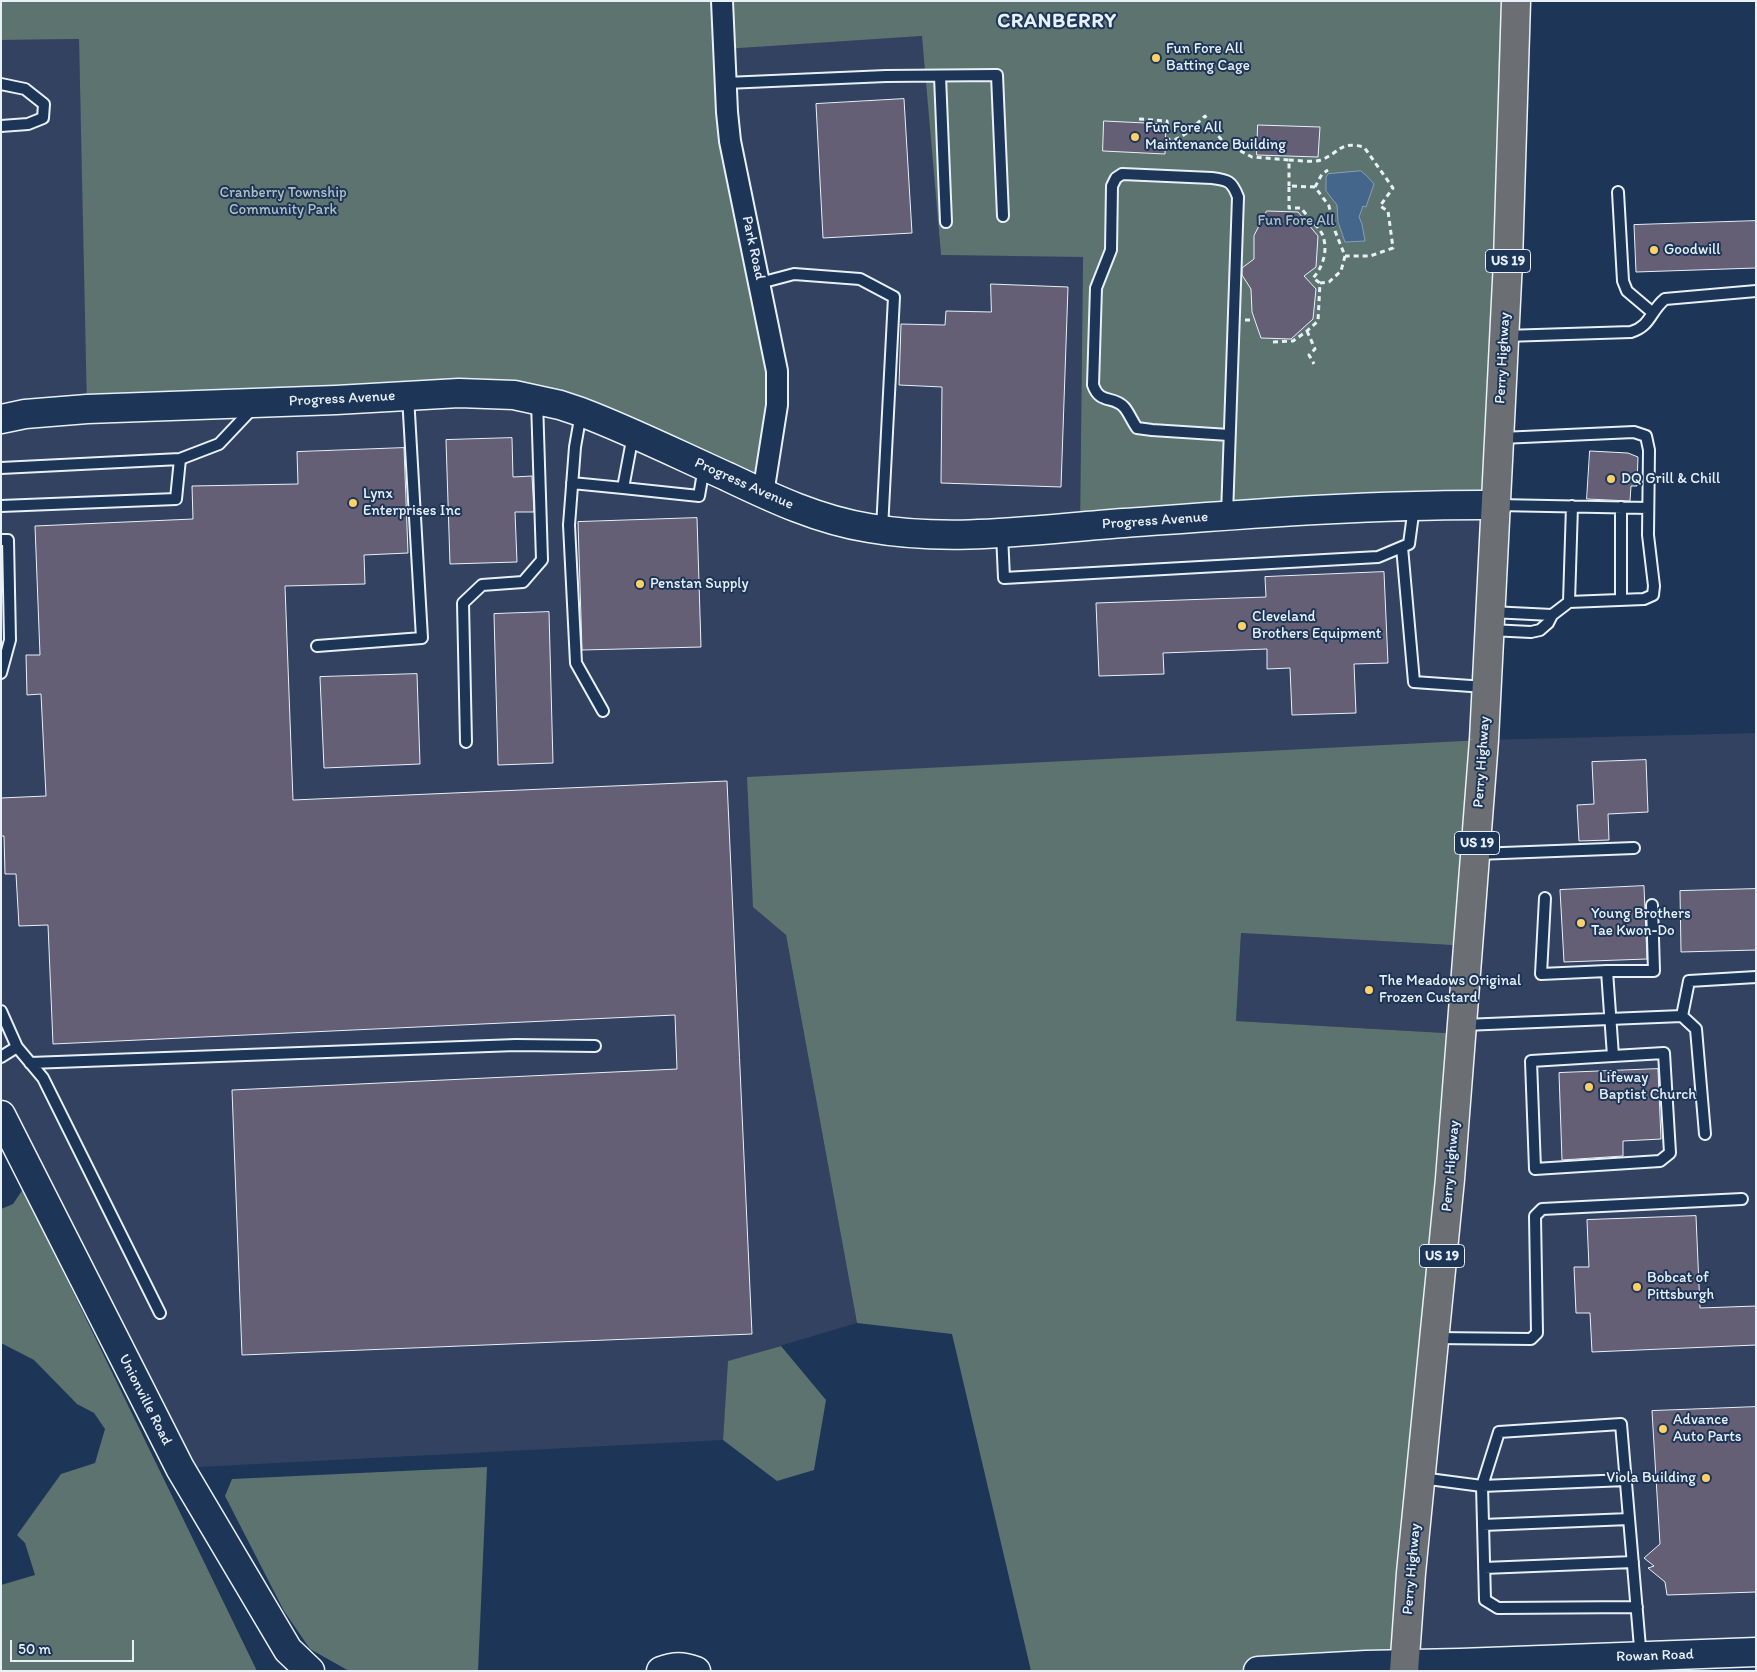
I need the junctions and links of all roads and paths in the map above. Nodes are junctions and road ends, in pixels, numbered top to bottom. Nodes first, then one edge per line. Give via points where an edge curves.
1 (722, 1) edge
2 (1516, 1) edge
3 (940, 76) junction
4 (726, 83) junction
5 (1, 84) edge
6 (1139, 119) dead end
7 (1, 126) edge
8 (1289, 160) junction
9 (1328, 170) dead end
10 (1289, 186) junction
11 (1315, 186) junction
12 (1618, 192) dead end
13 (1003, 216) dead end
14 (946, 222) dead end
15 (1345, 256) junction
16 (1310, 272) dead end
17 (1313, 278) junction
18 (760, 283) junction
19 (1320, 283) junction
20 (1756, 291) edge
21 (1653, 313) junction
22 (1307, 331) junction
23 (1504, 336) junction
24 (1273, 342) dead end
25 (1314, 364) dead end
26 (408, 395) junction
27 (537, 400) junction
28 (258, 403) junction
29 (581, 412) junction
30 (1, 419) edge
31 (633, 434) junction
32 (1229, 435) junction
33 (1500, 438) junction
34 (180, 459) junction
35 (704, 466) junction
36 (1, 468) edge
37 (572, 483) junction
38 (623, 488) junction
39 (763, 494) junction
40 (1497, 505) junction
41 (1, 506) edge
42 (1414, 506) junction
43 (1572, 506) junction
44 (1621, 507) junction
45 (1648, 508) junction
46 (1227, 516) junction
47 (882, 530) junction
48 (1002, 532) junction
49 (1, 540) edge
50 (1402, 547) junction
51 (1621, 600) junction
52 (1569, 602) junction
53 (1552, 615) junction
54 (1491, 621) junction
55 (317, 646) dead end
56 (1, 672) edge
57 (1487, 687) junction
58 (603, 711) dead end
59 (466, 742) dead end
60 (1634, 848) dead end
61 (1476, 854) junction
62 (1544, 898) dead end
63 (1652, 905) dead end
64 (1607, 971) junction
65 (1756, 978) edge
66 (1, 1011) edge
67 (1682, 1016) junction
68 (1610, 1019) junction
69 (1463, 1025) junction
70 (595, 1046) dead end
71 (17, 1047) junction
72 (1613, 1056) junction
73 (1, 1057) edge
74 (30, 1063) junction
75 (1, 1115) edge
76 (1705, 1134) dead end
77 (1742, 1199) dead end
78 (160, 1313) dead end
79 (1434, 1338) junction
80 (1420, 1478) junction
81 (1626, 1480) junction
82 (1482, 1486) junction
83 (1629, 1519) junction
84 (1483, 1525) junction
85 (1633, 1562) junction
86 (1484, 1568) junction
87 (1637, 1607) junction
88 (1756, 1652) edge
89 (1641, 1664) edge
90 (1404, 1667) edge
91 (310, 1671) edge
92 (661, 1671) edge
93 (696, 1671) edge
94 (1258, 1671) edge

1 - 4 street, Park Road
2 - 23 main road, Perry Highway / US 19
3 - 4 lane
3 - 13 lane via 997,75
3 - 14 lane
4 - 18 street, Park Road via 730,141
5 - 7 lane via 25,89 44,104 43,118 28,124
6 - 8 path via 1167,121 1169,141 1173,141 1205,116 1226,145 1252,157
8 - 10 path
8 - 15 path via 1319,161 1344,146 1364,147 1393,188 1380,206 1388,211 1393,248 1370,256
9 - 11 path
10 - 11 path
10 - 17 path via 1289,208 1301,208 1324,236 1324,257
11 - 15 path via 1329,206
12 - 21 lane via 1623,281 1627,291
15 - 19 path via 1342,271 1329,282
16 - 17 path
17 - 19 path
18 - 39 street, Park Road via 778,388
18 - 47 lane via 794,274 860,279 894,297
19 - 22 path via 1318,321
20 - 21 lane via 1665,300
21 - 23 lane via 1641,329 1631,332
22 - 24 path via 1293,341
22 - 25 path via 1315,349 1309,355
23 - 33 main road, Perry Highway / US 19
26 - 27 street, Progress Avenue via 491,393
26 - 28 street, Progress Avenue
26 - 55 lane via 422,638
27 - 29 street, Progress Avenue
27 - 59 lane via 542,560 524,582 482,585 463,603
28 - 30 street, Progress Avenue via 61,411
28 - 34 lane via 219,444
29 - 31 street, Progress Avenue
29 - 37 lane
31 - 35 street, Progress Avenue
31 - 38 lane
32 - 32 lane via 1238,197 1234,186 1227,180 1212,178 1122,174 1112,186 1111,250 1096,288 1093,385 1096,393 1104,399 1118,401 1137,428
32 - 46 lane
33 - 40 main road, Perry Highway / US 19
33 - 45 lane via 1634,432 1646,436 1649,450
34 - 36 lane
34 - 41 lane via 176,499
35 - 38 lane via 699,496
35 - 39 street, Progress Avenue
37 - 38 lane
37 - 58 lane via 569,525 576,662
39 - 47 street, Progress Avenue via 820,516
40 - 42 street, Progress Avenue
40 - 43 lane
40 - 54 main road, Perry Highway / US 19
42 - 46 street, Progress Avenue
42 - 50 lane via 1409,544
43 - 44 lane
43 - 52 lane
44 - 45 lane
44 - 51 lane
45 - 51 lane via 1653,596
46 - 48 street, Progress Avenue
47 - 48 street, Progress Avenue via 952,534
48 - 50 lane via 1004,578 1378,557
49 - 56 lane via 8,540 10,640
50 - 57 lane via 1414,682
51 - 52 lane
52 - 53 lane
53 - 54 lane
53 - 54 lane via 1545,627 1535,632
54 - 57 main road, Perry Highway / US 19
57 - 61 main road, Perry Highway / US 19
60 - 61 lane
61 - 69 main road, Perry Highway / US 19
62 - 64 lane via 1541,974
63 - 64 lane via 1654,971
64 - 68 lane
65 - 67 lane via 1689,981
66 - 71 lane
67 - 68 lane
67 - 76 lane via 1696,1029
68 - 69 lane
68 - 72 lane
69 - 79 main road, Perry Highway / US 19
70 - 74 lane via 516,1045
71 - 73 lane
71 - 74 lane
72 - 72 lane via 1664,1052 1670,1153 1660,1160 1535,1169 1531,1061
74 - 78 lane via 43,1078
75 - 91 street, Unionville Road via 180,1468 288,1650
77 - 79 lane via 1542,1210 1535,1216 1537,1333 1531,1339
79 - 80 main road, Perry Highway / US 19
80 - 82 lane
80 - 90 main road, Perry Highway / US 19
81 - 82 lane
81 - 82 lane via 1621,1424 1498,1432
81 - 83 lane
82 - 84 lane
83 - 84 lane
83 - 85 lane
84 - 86 lane
85 - 86 lane
85 - 87 lane
86 - 87 lane via 1485,1600 1498,1608
87 - 89 lane
88 - 89 street, Rowan Road
89 - 90 street, Rowan Road
90 - 94 street, Rowan Road
92 - 93 street via 685,1667

